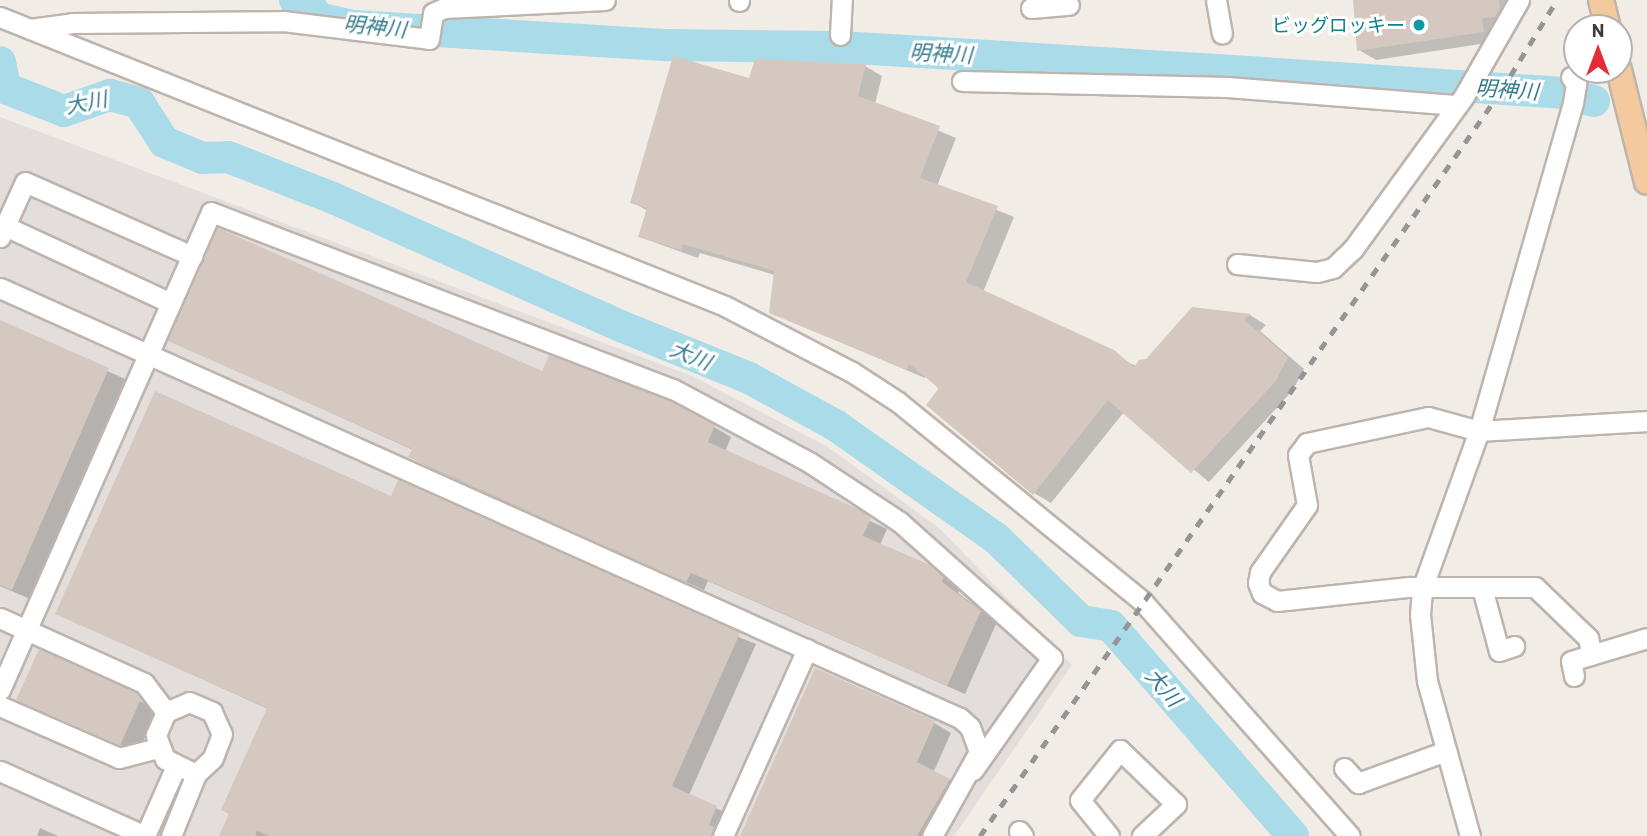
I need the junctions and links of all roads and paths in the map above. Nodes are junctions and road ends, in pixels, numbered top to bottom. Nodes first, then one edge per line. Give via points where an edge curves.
1 (606, 0) edge
2 (842, 0) edge
3 (1216, 0) edge
4 (1519, 0) edge
5 (1061, 4) edge
6 (1031, 8) dead end
7 (431, 16) edge
8 (0, 17) edge
9 (30, 29) junction
10 (1223, 33) dead end
11 (840, 35) dead end
12 (962, 81) dead end
13 (1576, 84) edge
14 (1622, 84) edge
15 (1460, 100) junction
16 (1647, 182) edge
17 (2, 231) edge
18 (192, 256) junction
19 (1237, 264) dead end
20 (0, 289) edge
21 (172, 303) junction
22 (148, 355) junction
23 (1647, 421) edge
24 (1479, 431) junction
25 (1482, 588) junction
26 (1422, 589) junction
27 (0, 618) edge
28 (25, 629) junction
29 (1647, 638) edge
30 (1514, 646) dead end
31 (807, 649) junction
32 (1592, 655) junction
33 (1574, 676) dead end
34 (0, 691) edge
35 (0, 706) edge
36 (166, 712) junction
37 (158, 748) junction
38 (1446, 751) junction
39 (176, 766) junction
40 (1344, 768) dead end
41 (973, 770) junction
42 (0, 771) edge
43 (196, 774) junction
44 (145, 836) edge
45 (171, 836) edge
46 (723, 836) edge
47 (932, 836) edge
48 (1110, 836) edge
49 (1142, 836) edge
50 (1350, 836) edge
51 (1470, 836) edge

1 - 7 street via 444,8
2 - 11 street
3 - 10 street
4 - 15 street
5 - 6 street
7 - 9 street via 429,39 283,21 73,23
8 - 9 street
9 - 50 street via 725,306 852,372 898,402 1143,602
12 - 15 street via 1227,87
13 - 24 street
14 - 16 main road
15 - 19 street via 1353,249 1334,268 1317,272
17 - 18 street via 25,182
17 - 21 street
18 - 21 street
18 - 41 street via 211,212 673,389 809,462 877,507 975,586 1052,658
20 - 22 street
21 - 22 street
22 - 28 street
22 - 31 street
23 - 24 street
24 - 26 street
24 - 26 street via 1428,417 1307,443 1298,455 1307,505 1260,572 1258,583 1262,593 1277,601
25 - 26 street
25 - 30 street via 1499,651
25 - 32 street via 1535,587 1588,638
26 - 38 street via 1420,644
27 - 28 street
28 - 34 street
28 - 36 street via 145,683
29 - 32 street
31 - 41 street via 960,718 979,752
31 - 46 street
32 - 33 street via 1571,661
35 - 37 street via 119,758
36 - 37 street via 156,735
36 - 43 street via 177,705 201,705 219,722 220,747
37 - 39 street
38 - 40 street via 1358,783
38 - 51 street
39 - 43 street
39 - 44 street
41 - 47 street
42 - 44 street
43 - 45 street
48 - 49 street via 1080,800 1120,750 1176,804

